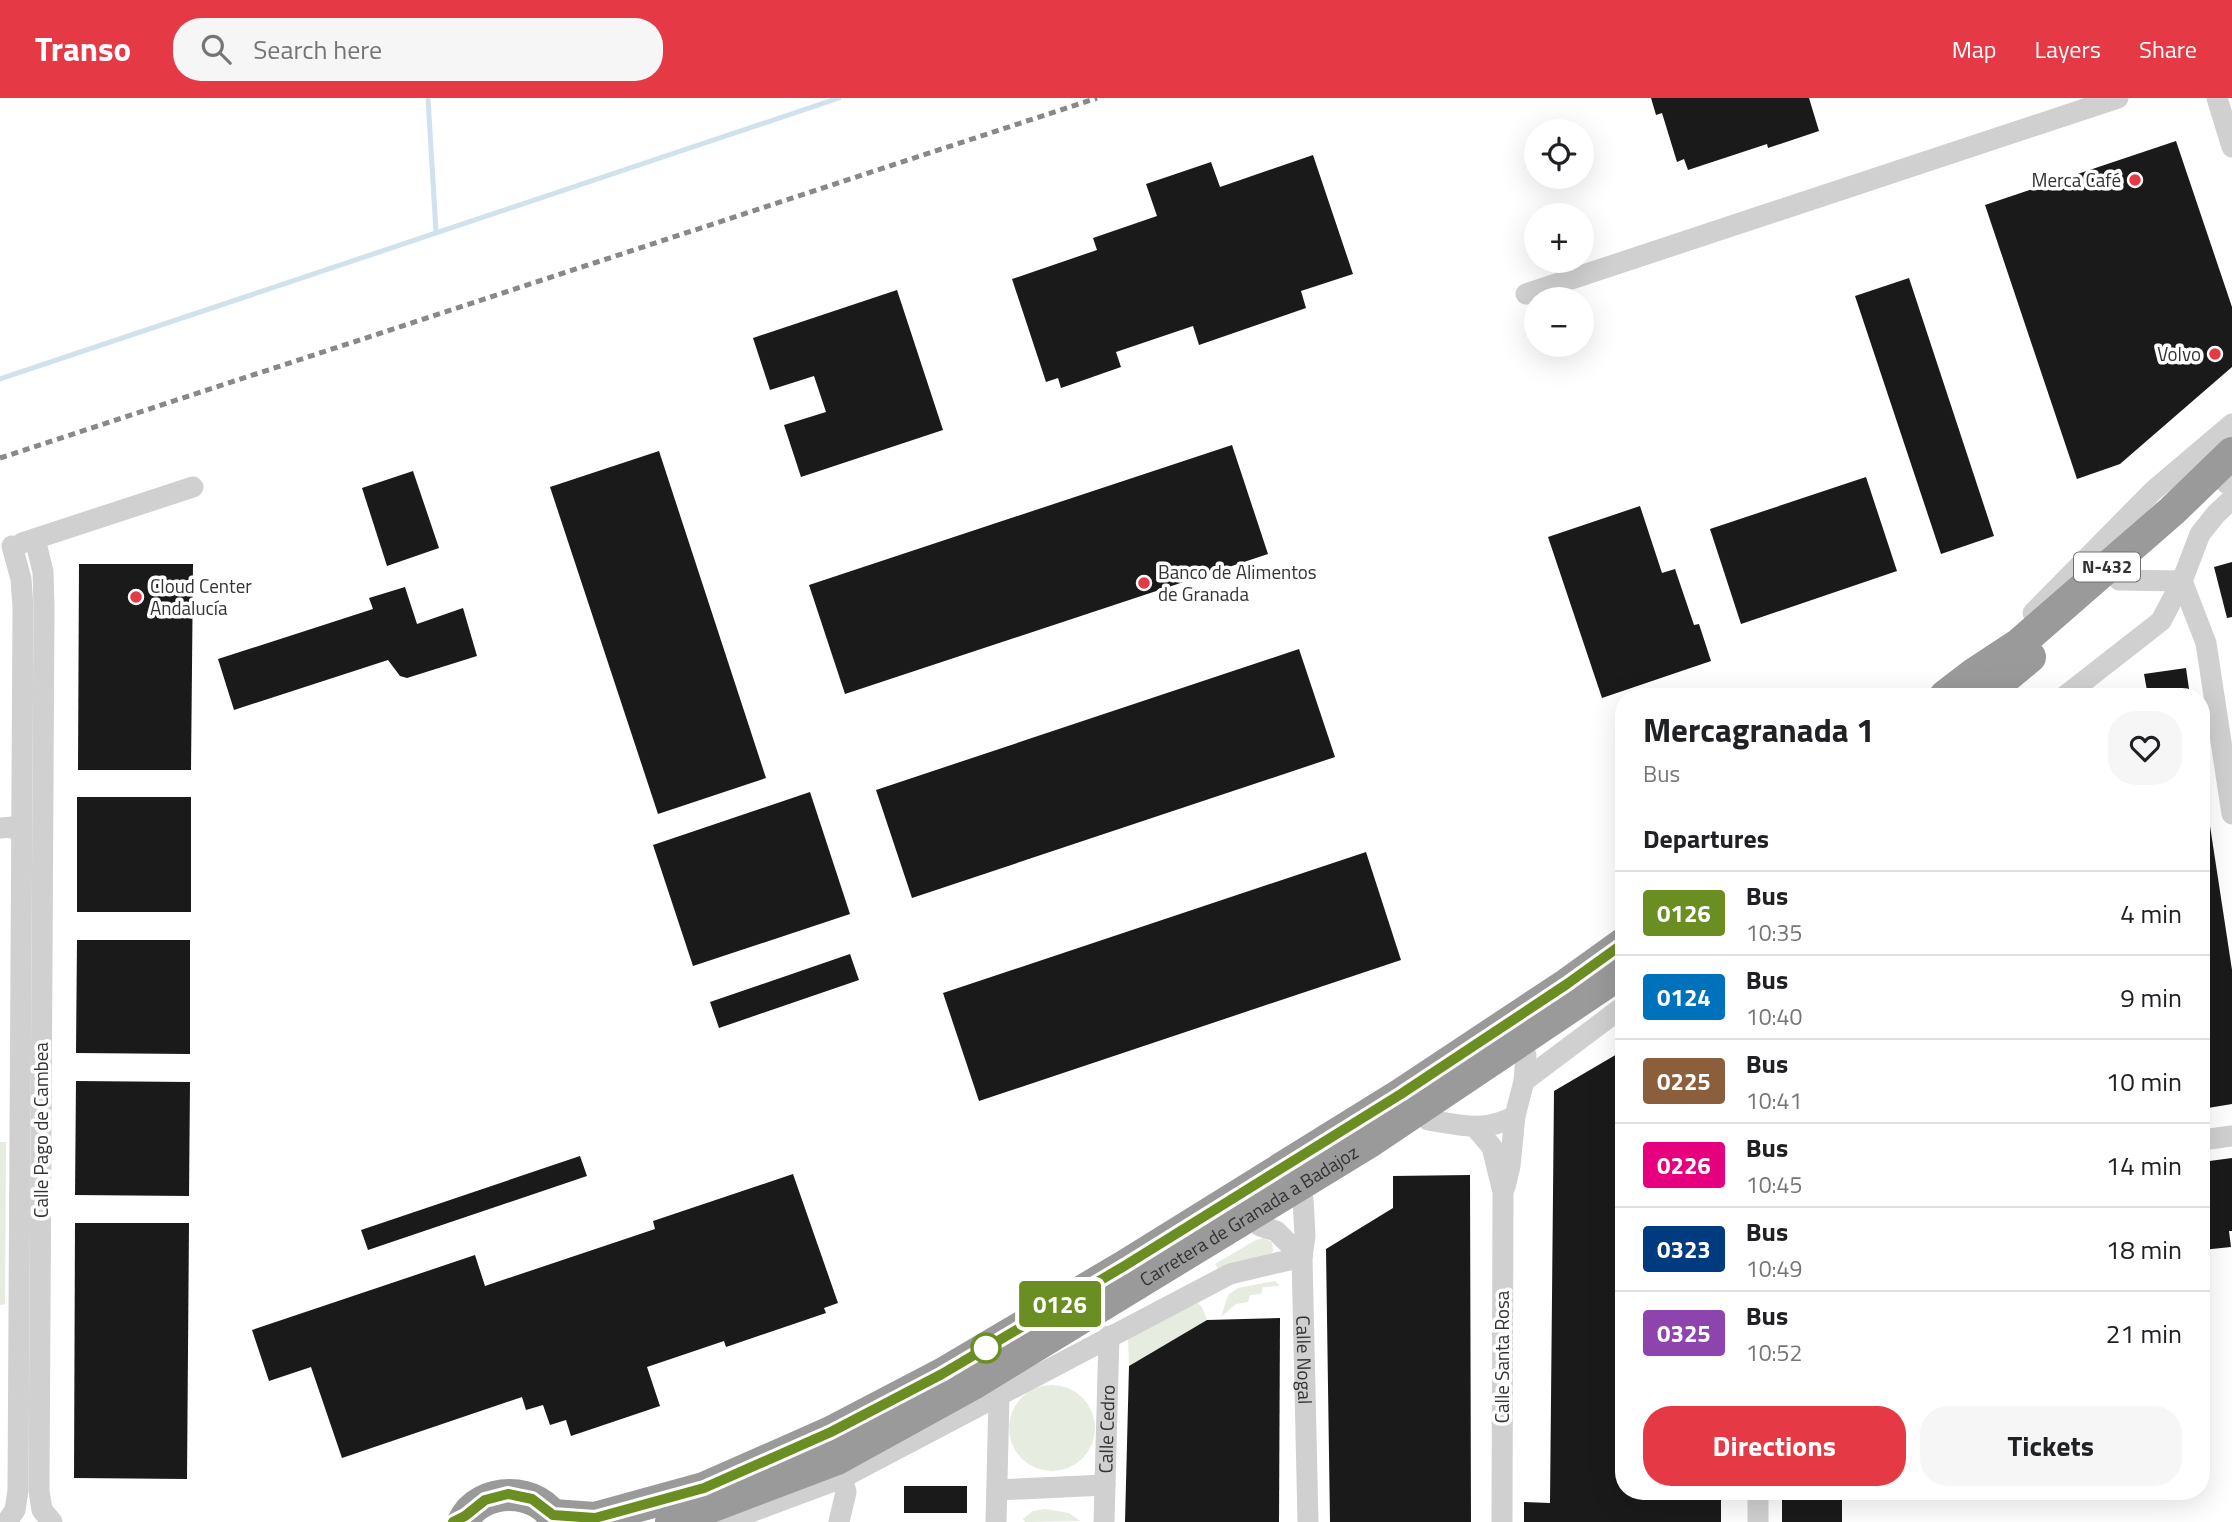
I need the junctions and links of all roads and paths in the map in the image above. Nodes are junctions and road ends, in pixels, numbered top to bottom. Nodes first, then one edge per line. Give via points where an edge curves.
1 (2118, 98) edge
2 (2217, 98) edge
3 (2232, 147) edge
4 (1547, 287) edge
5 (2232, 424) edge
6 (2231, 478) edge
7 (193, 487) dead end
8 (35, 539) junction
9 (6, 548) edge
10 (2119, 580) junction
11 (2182, 581) junction
12 (1979, 685) edge
13 (2076, 688) edge
14 (2232, 814) edge
15 (43, 831) junction
16 (7, 832) edge
17 (1615, 949) edge
18 (1615, 978) edge
19 (1587, 998) junction
20 (1615, 1013) edge
21 (1526, 1055) junction
22 (1524, 1081) junction
23 (1514, 1116) junction
24 (1428, 1120) junction
25 (1475, 1127) junction
26 (2232, 1136) edge
27 (2210, 1139) edge
28 (1503, 1192) junction
29 (1303, 1199) junction
30 (1260, 1226) junction
31 (1302, 1257) junction
32 (1174, 1262) junction
33 (1109, 1336) junction
34 (999, 1397) junction
35 (29, 1429) junction
36 (842, 1478) junction
37 (1105, 1485) junction
38 (997, 1490) junction
39 (1758, 1500) edge
40 (554, 1518) edge
41 (460, 1520) edge
42 (7, 1522) edge
43 (52, 1522) edge
44 (671, 1522) edge
45 (724, 1522) edge
46 (839, 1522) edge
47 (996, 1522) edge
48 (1104, 1522) edge
49 (1308, 1522) edge
50 (1502, 1522) edge
51 (1758, 1522) edge

1 - 4 street
2 - 3 street
5 - 12 street via 2153,491
6 - 10 highway, N-432
6 - 11 street via 2216,514 2200,534
6 - 12 highway, N-432 via 2172,511 2019,644
7 - 8 street
8 - 9 street
8 - 15 street, Calle Pago de Cambea via 43,572 44,607
9 - 16 street, Calle Pago de Cambea via 21,579 23,607
10 - 11 street
10 - 12 highway, N-432
11 - 13 street via 2161,621
11 - 14 street via 2206,643
15 - 16 street
15 - 35 street, Calle Pago de Cambea
16 - 35 street, Calle Pago de Cambea
17 - 40 highway, Carretera de Granada a Badajoz via 1401,1094 942,1374 831,1432 704,1488 595,1518
18 - 19 highway, Carretera de Granada a Badajoz
19 - 21 street via 1560,1032
19 - 32 highway, Carretera de Granada a Badajoz
20 - 22 street
21 - 22 street, Calle Santa Rosa
21 - 24 street
22 - 23 street, Calle Santa Rosa
23 - 25 street via 1500,1125
23 - 28 street, Calle Santa Rosa
24 - 25 street
24 - 29 street
25 - 28 street, Calle Santa Rosa via 1492,1147
26 - 27 street
28 - 50 street, Calle Santa Rosa
29 - 30 street
29 - 31 street, Calle Nogal
30 - 31 street via 1276,1231
30 - 32 street via 1208,1258
31 - 33 street via 1230,1274
31 - 49 street, Calle Nogal
32 - 44 highway, Carretera de Granada a Badajoz via 837,1460
33 - 34 street
33 - 37 street, Calle Cedro
34 - 36 street
34 - 38 street
35 - 42 street, Calle Pago de Cambea via 15,1510
35 - 43 street, Calle Pago de Cambea via 42,1510
36 - 45 street
36 - 46 street via 846,1492
37 - 38 street
37 - 48 street, Calle Cedro
38 - 47 street
39 - 51 street
40 - 41 highway via 532,1499 508,1494 485,1500

